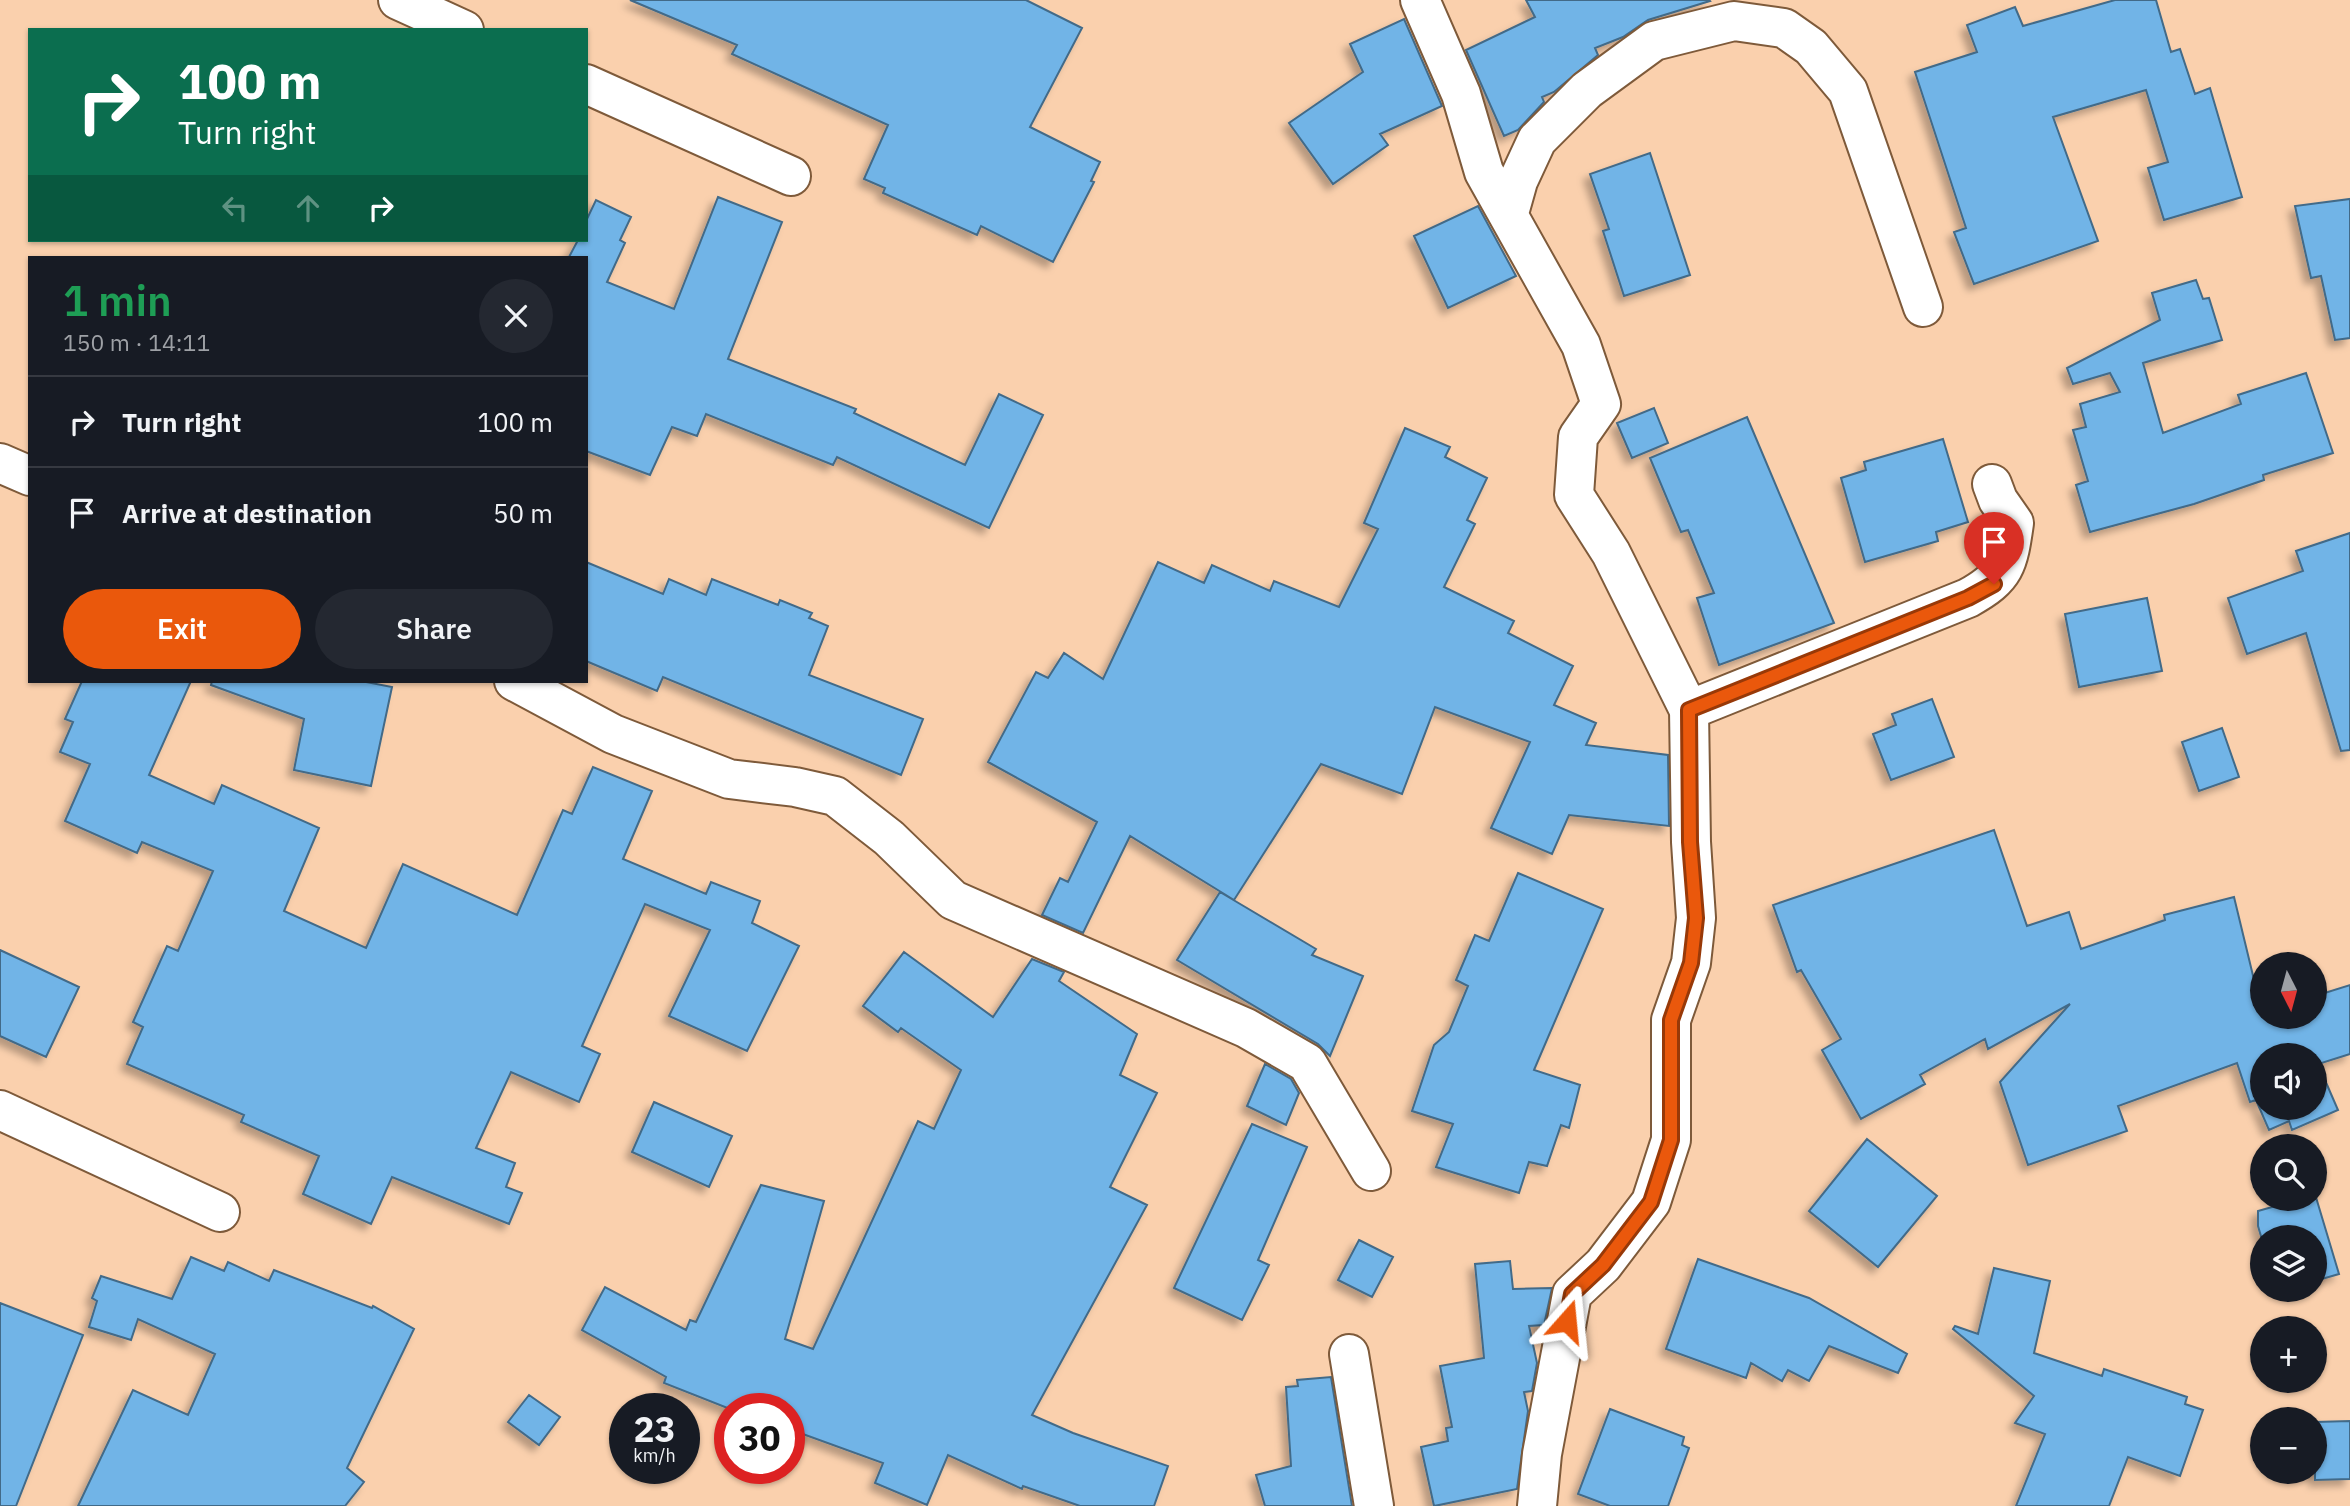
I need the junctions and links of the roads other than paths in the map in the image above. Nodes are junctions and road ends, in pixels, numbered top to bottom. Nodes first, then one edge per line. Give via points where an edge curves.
1 (398, 0) edge
2 (1420, 0) edge
3 (460, 28) edge
4 (588, 85) edge
5 (791, 176) dead end
6 (1509, 213) junction
7 (1923, 307) dead end
8 (0, 463) edge
9 (28, 475) edge
10 (1992, 484) dead end
11 (518, 683) edge
12 (1689, 710) junction
13 (0, 1110) edge
14 (1371, 1171) dead end
15 (220, 1212) dead end
16 (1349, 1354) dead end
17 (1374, 1506) edge
18 (1537, 1506) edge

1 - 3 street
2 - 6 street via 1461,94 1484,172
4 - 5 street
6 - 7 street via 1537,140 1587,90 1654,41 1734,21 1784,28 1811,47 1848,92
6 - 12 street via 1581,345 1601,404 1578,437 1574,495 1611,554
8 - 9 street
10 - 12 street via 2014,523 2010,557 1994,584
11 - 14 street via 613,734 729,779 835,796 889,838 953,900 1246,1028 1307,1062
12 - 18 street via 1696,918 1691,963 1671,1020 1671,1140 1651,1202 1603,1265 1572,1294 1542,1454
13 - 15 street
16 - 17 street

